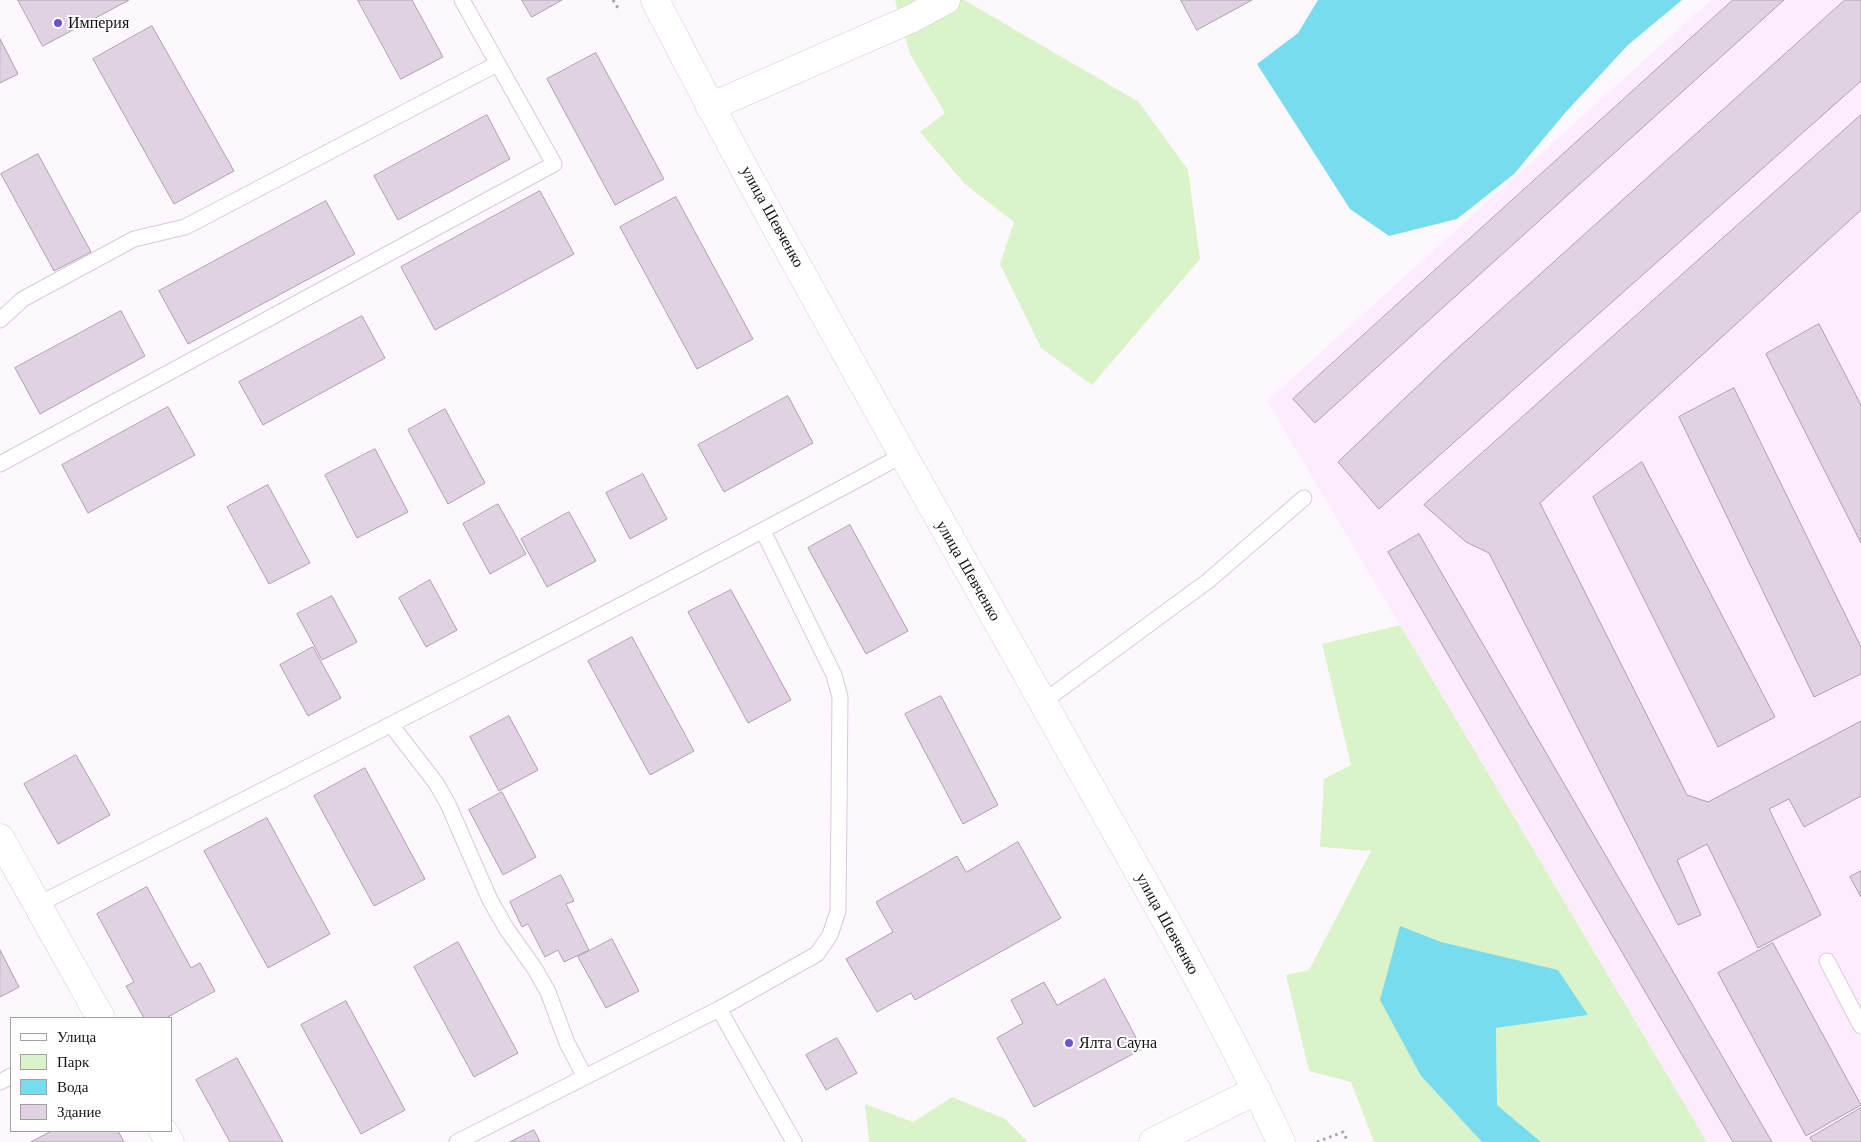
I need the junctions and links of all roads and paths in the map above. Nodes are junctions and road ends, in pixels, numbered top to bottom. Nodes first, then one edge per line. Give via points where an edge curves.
1 (462, 0) edge
2 (613, 0) edge
3 (655, 0) edge
4 (946, 0) edge
5 (618, 8) dead end
6 (497, 64) junction
7 (710, 107) junction
8 (0, 320) edge
9 (903, 455) junction
10 (0, 464) edge
11 (1304, 498) dead end
12 (763, 531) junction
13 (1042, 702) junction
14 (392, 725) junction
15 (0, 838) edge
16 (37, 904) junction
17 (1827, 961) dead end
18 (719, 1009) junction
19 (100, 1017) edge
20 (1861, 1026) edge
21 (585, 1078) junction
22 (1257, 1090) junction
23 (457, 1142) edge
24 (794, 1142) edge
25 (1153, 1142) edge
26 (1281, 1142) edge
27 (1317, 1142) edge
28 (1348, 1142) edge

1 - 6 lane
2 - 5 path
3 - 7 street, улица Шевченко
4 - 7 street via 911,19
6 - 8 lane via 185,227 134,240 23,299
6 - 10 lane via 554,164
7 - 9 street, улица Шевченко
9 - 12 lane
9 - 13 street, улица Шевченко
11 - 13 lane via 1208,581
12 - 14 lane
12 - 18 lane via 834,675 840,697 838,911 830,935 817,954
13 - 22 street, улица Шевченко via 1189,962
14 - 16 lane
14 - 21 lane via 448,804 490,900 548,992 567,1043
15 - 16 street
16 - 19 street
17 - 20 lane
18 - 21 lane
18 - 24 lane
21 - 23 lane
22 - 25 street
22 - 26 street, улица Шевченко
27 - 28 path via 1343,1132

